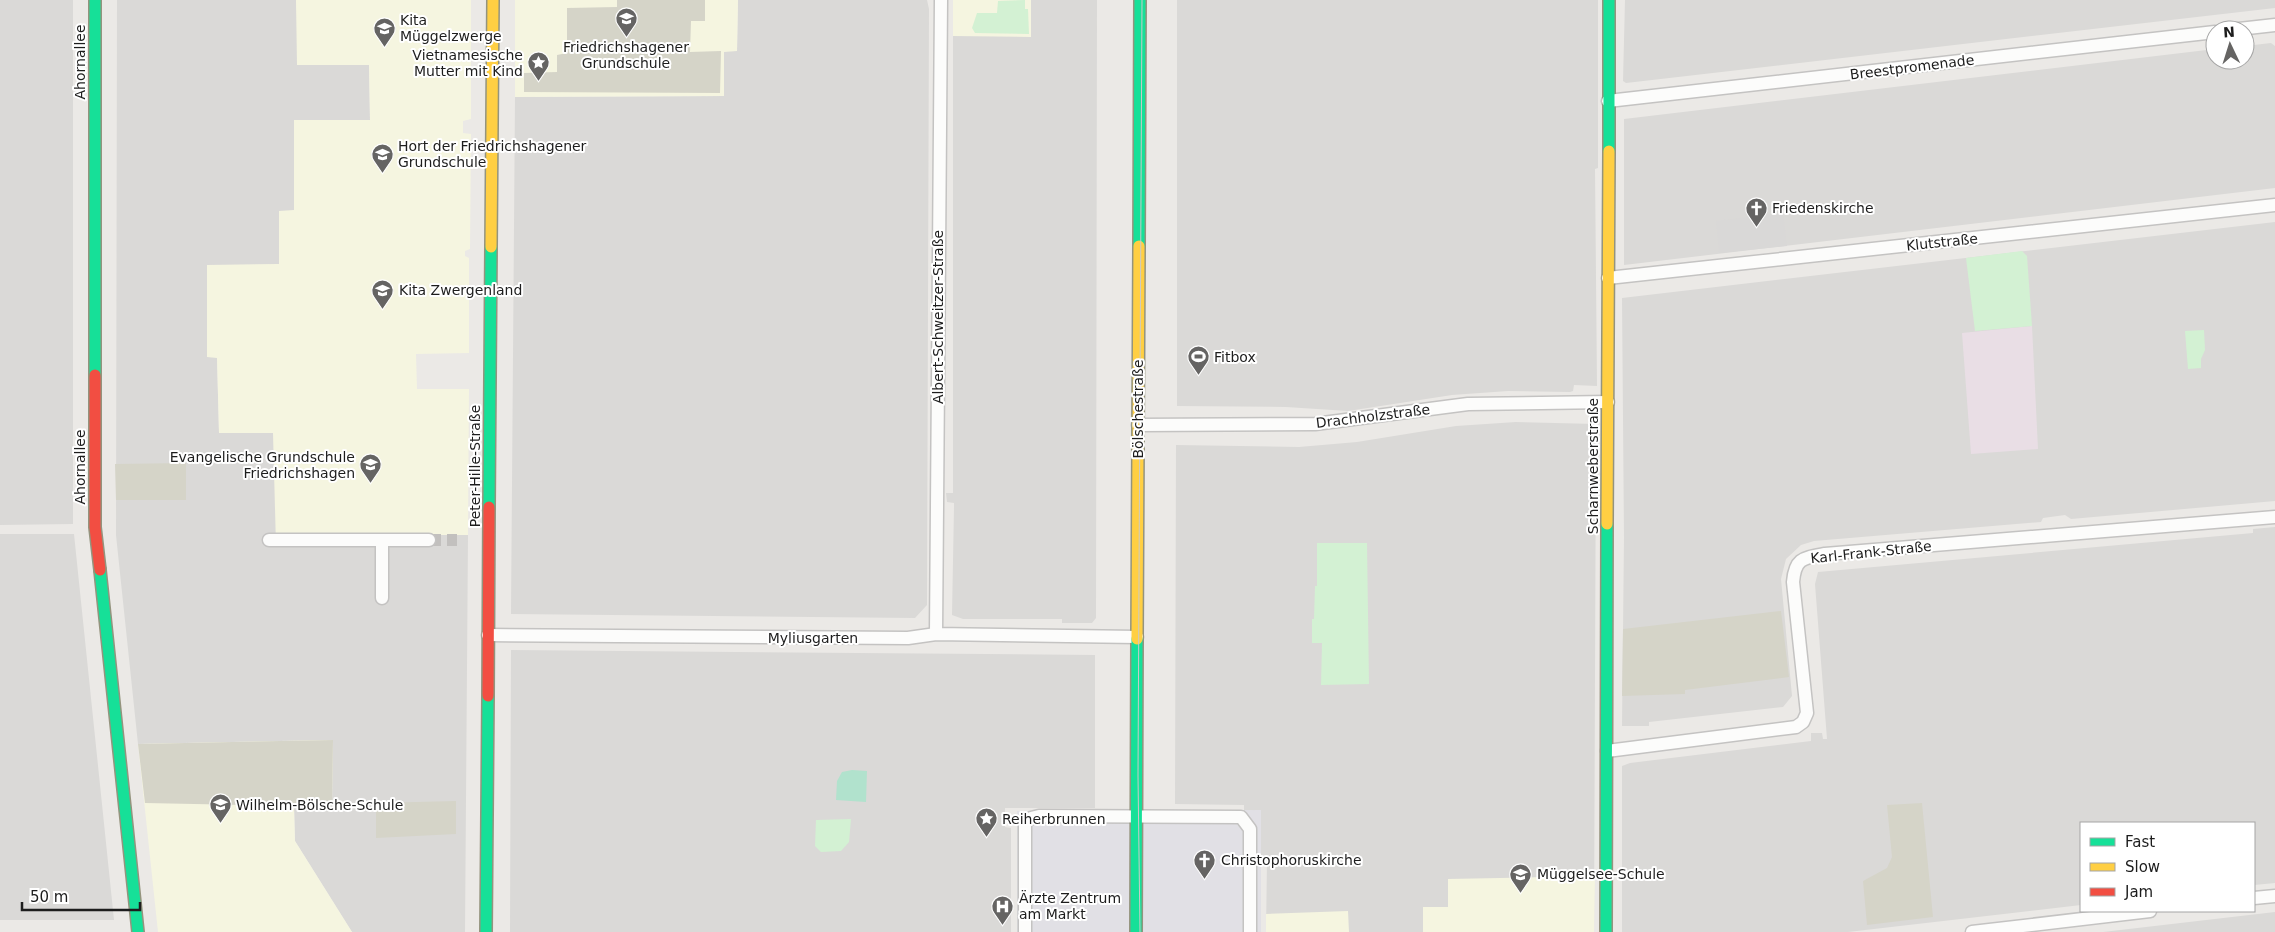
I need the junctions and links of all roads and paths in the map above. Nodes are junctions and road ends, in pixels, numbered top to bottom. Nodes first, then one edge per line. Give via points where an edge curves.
1 (95, 0) edge
2 (493, 0) edge
3 (941, 0) edge
4 (1140, 0) edge
5 (1609, 0) edge
6 (2275, 25) edge
7 (2255, 27) edge
8 (2205, 33) edge
9 (1608, 102) junction
10 (2275, 205) edge
11 (1608, 278) junction
12 (1608, 402) junction
13 (1138, 425) junction
14 (2275, 516) edge
15 (269, 540) dead end
16 (382, 540) junction
17 (429, 540) tunnel mouth
18 (382, 598) dead end
19 (936, 634) junction
20 (488, 635) junction
21 (1137, 637) junction
22 (1607, 751) junction
23 (1136, 817) junction
24 (2275, 896) edge
25 (2255, 898) edge
26 (2142, 912) edge
27 (138, 932) edge
28 (486, 932) edge
29 (1025, 932) edge
30 (1136, 932) edge
31 (1250, 932) edge
32 (1606, 932) edge
33 (1972, 932) edge

1 - 27 street, Ahornallee via 95,527
2 - 20 street, Peter-Hille-Straße
3 - 19 street, Albert-Schweitzer-Straße
4 - 13 street, Bölschestraße
5 - 9 street, Scharnweberstraße
6 - 7 street
8 - 9 street, Breestpromenade
9 - 11 street, Scharnweberstraße
10 - 11 street, Klutstraße
11 - 12 street, Scharnweberstraße
12 - 13 street, Drachholzstraße via 1497,402 1315,424
12 - 22 street, Scharnweberstraße
13 - 21 street, Bölschestraße
14 - 22 street, Karl-Frank-Straße via 1808,557 1794,567 1793,582 1807,713 1803,722 1796,727
15 - 16 street
16 - 17 street
16 - 18 street
19 - 20 street, Myliusgarten via 908,638
19 - 21 street, Myliusgarten
20 - 28 street, Peter-Hille-Straße
21 - 23 street, Bölschestraße
22 - 32 street, Scharnweberstraße
23 - 29 street via 1039,816 1025,823
23 - 30 street, Bölschestraße
23 - 31 street via 1241,817 1250,829
24 - 25 street
26 - 33 street

